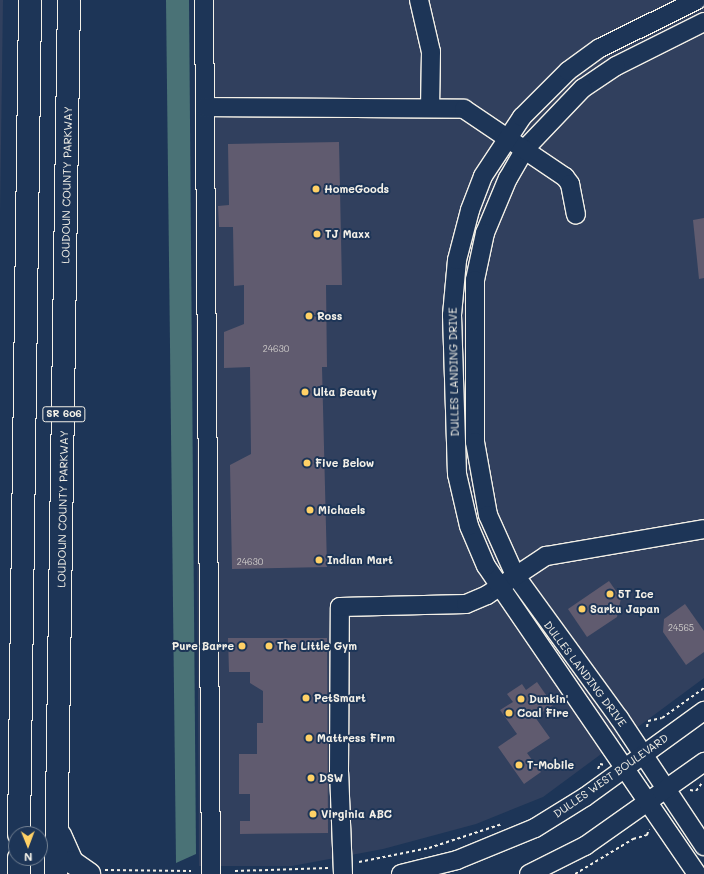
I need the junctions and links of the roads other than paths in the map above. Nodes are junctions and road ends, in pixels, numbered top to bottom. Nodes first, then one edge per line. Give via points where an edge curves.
1 (30, 0) edge
2 (69, 0) edge
3 (204, 0) edge
4 (419, 0) edge
5 (697, 0) edge
6 (704, 22) edge
7 (205, 108) junction
8 (430, 108) junction
9 (507, 137) junction
10 (525, 149) junction
11 (576, 214) dead end
12 (704, 528) edge
13 (515, 575) junction
14 (498, 588) junction
15 (704, 711) edge
16 (643, 754) junction
17 (704, 762) edge
18 (624, 768) junction
19 (666, 788) junction
20 (648, 801) junction
21 (19, 826) edge
22 (57, 828) junction
23 (704, 846) edge
24 (94, 871) edge
25 (337, 872) edge
26 (56, 874) edge
27 (211, 874) edge
28 (401, 874) edge
29 (529, 874) edge
30 (697, 874) edge

1 - 21 main road
2 - 22 main road, LOUDOUN COUNTY PARKWAY / SR 606
3 - 7 street
4 - 8 street via 431,52
5 - 9 street, DULLES LANDING DRIVE via 584,59 553,85
6 - 10 street, DULLES LANDING DRIVE via 594,80 551,118
7 - 8 street
7 - 27 street
8 - 9 street via 464,109
9 - 10 street
9 - 14 street, DULLES LANDING DRIVE via 483,176 464,231 457,260 452,314 454,426 460,493 472,533
10 - 11 street via 570,184
10 - 13 street, DULLES LANDING DRIVE via 492,211 475,280 478,469 488,515
12 - 13 street via 555,553
13 - 14 street
13 - 16 street, DULLES LANDING DRIVE
14 - 18 street, DULLES LANDING DRIVE
14 - 25 street via 458,605 340,607
15 - 16 street, DULLES WEST BOULEVARD
16 - 18 street, DULLES WEST BOULEVARD
16 - 19 street, DULLES LANDING DRIVE
17 - 19 street
18 - 20 street, DULLES LANDING DRIVE
18 - 28 street, DULLES WEST BOULEVARD via 535,828 457,860
19 - 20 street
19 - 23 street, DULLES LANDING DRIVE
20 - 29 street via 585,846
20 - 30 street, DULLES LANDING DRIVE
22 - 24 main road via 72,862
22 - 26 main road, LOUDOUN COUNTY PARKWAY / SR 606

